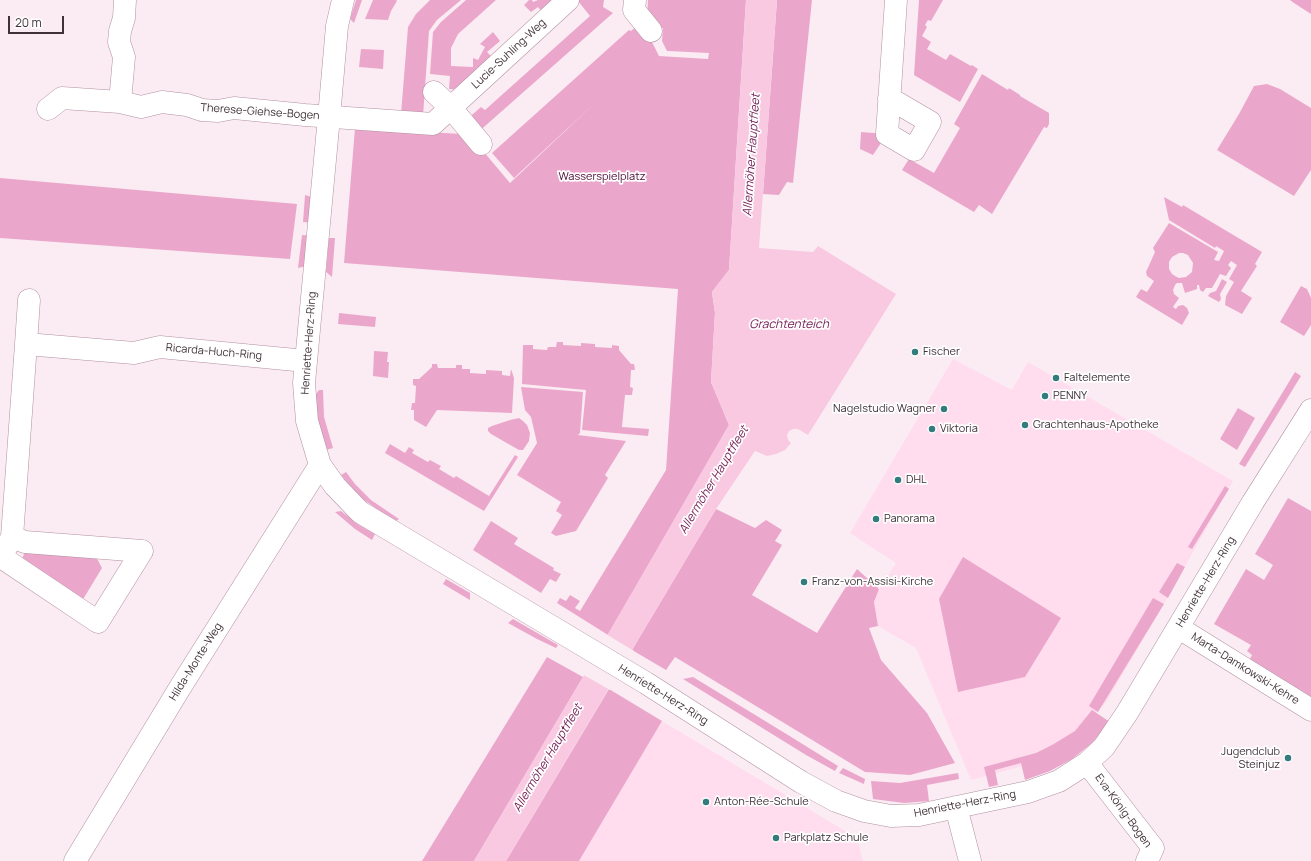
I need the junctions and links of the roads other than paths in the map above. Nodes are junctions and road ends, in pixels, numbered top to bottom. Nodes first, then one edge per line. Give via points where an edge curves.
1 (125, 0) edge
2 (343, 0) edge
3 (568, 0) edge
4 (635, 0) edge
5 (896, 0) edge
6 (650, 31) dead end
7 (434, 92) dead end
8 (889, 98) dead end
9 (120, 102) junction
10 (451, 108) junction
11 (48, 109) dead end
12 (330, 117) junction
13 (481, 144) dead end
14 (29, 300) dead end
15 (26, 344) junction
16 (306, 361) junction
17 (1311, 410) edge
18 (320, 464) junction
19 (12, 537) junction
20 (104, 548) junction
21 (1, 556) edge
22 (129, 573) junction
23 (1179, 628) junction
24 (1311, 710) edge
25 (1087, 763) junction
26 (956, 807) junction
27 (75, 861) edge
28 (970, 861) edge
29 (1147, 861) edge

1 - 9 street via 119,42 124,57
2 - 12 street, Henriette-Herz-Ring via 337,26
3 - 10 street, Lucie-Suhling-Weg
4 - 6 street via 634,10
5 - 8 street
7 - 10 street
9 - 11 street, Therese-Giehse-Bogen via 62,98
9 - 12 street, Therese-Giehse-Bogen via 141,107 162,102 202,110 234,108
10 - 12 street, Lucie-Suhling-Weg via 433,124
10 - 13 street
12 - 16 street, Henriette-Herz-Ring
14 - 15 street
15 - 16 street, Ricarda-Huch-Ring via 134,353 160,348
15 - 19 street
16 - 18 street, Henriette-Herz-Ring via 304,396 307,421
17 - 23 street, Henriette-Herz-Ring
18 - 26 street, Henriette-Herz-Ring via 335,486 360,512 646,683 801,782 836,801 864,811 891,816 919,815
18 - 27 street, Hilda-Monte-Weg
19 - 20 street via 25,542
19 - 21 street
20 - 22 street
20 - 22 street via 147,544
21 - 22 street via 98,622
23 - 24 street, Marta-Damkowski-Kehre
23 - 25 street, Henriette-Herz-Ring via 1119,726 1104,747
25 - 26 street, Henriette-Herz-Ring via 1059,781 1028,792
25 - 29 street, Eva-König-Bogen via 1153,848
26 - 28 street

